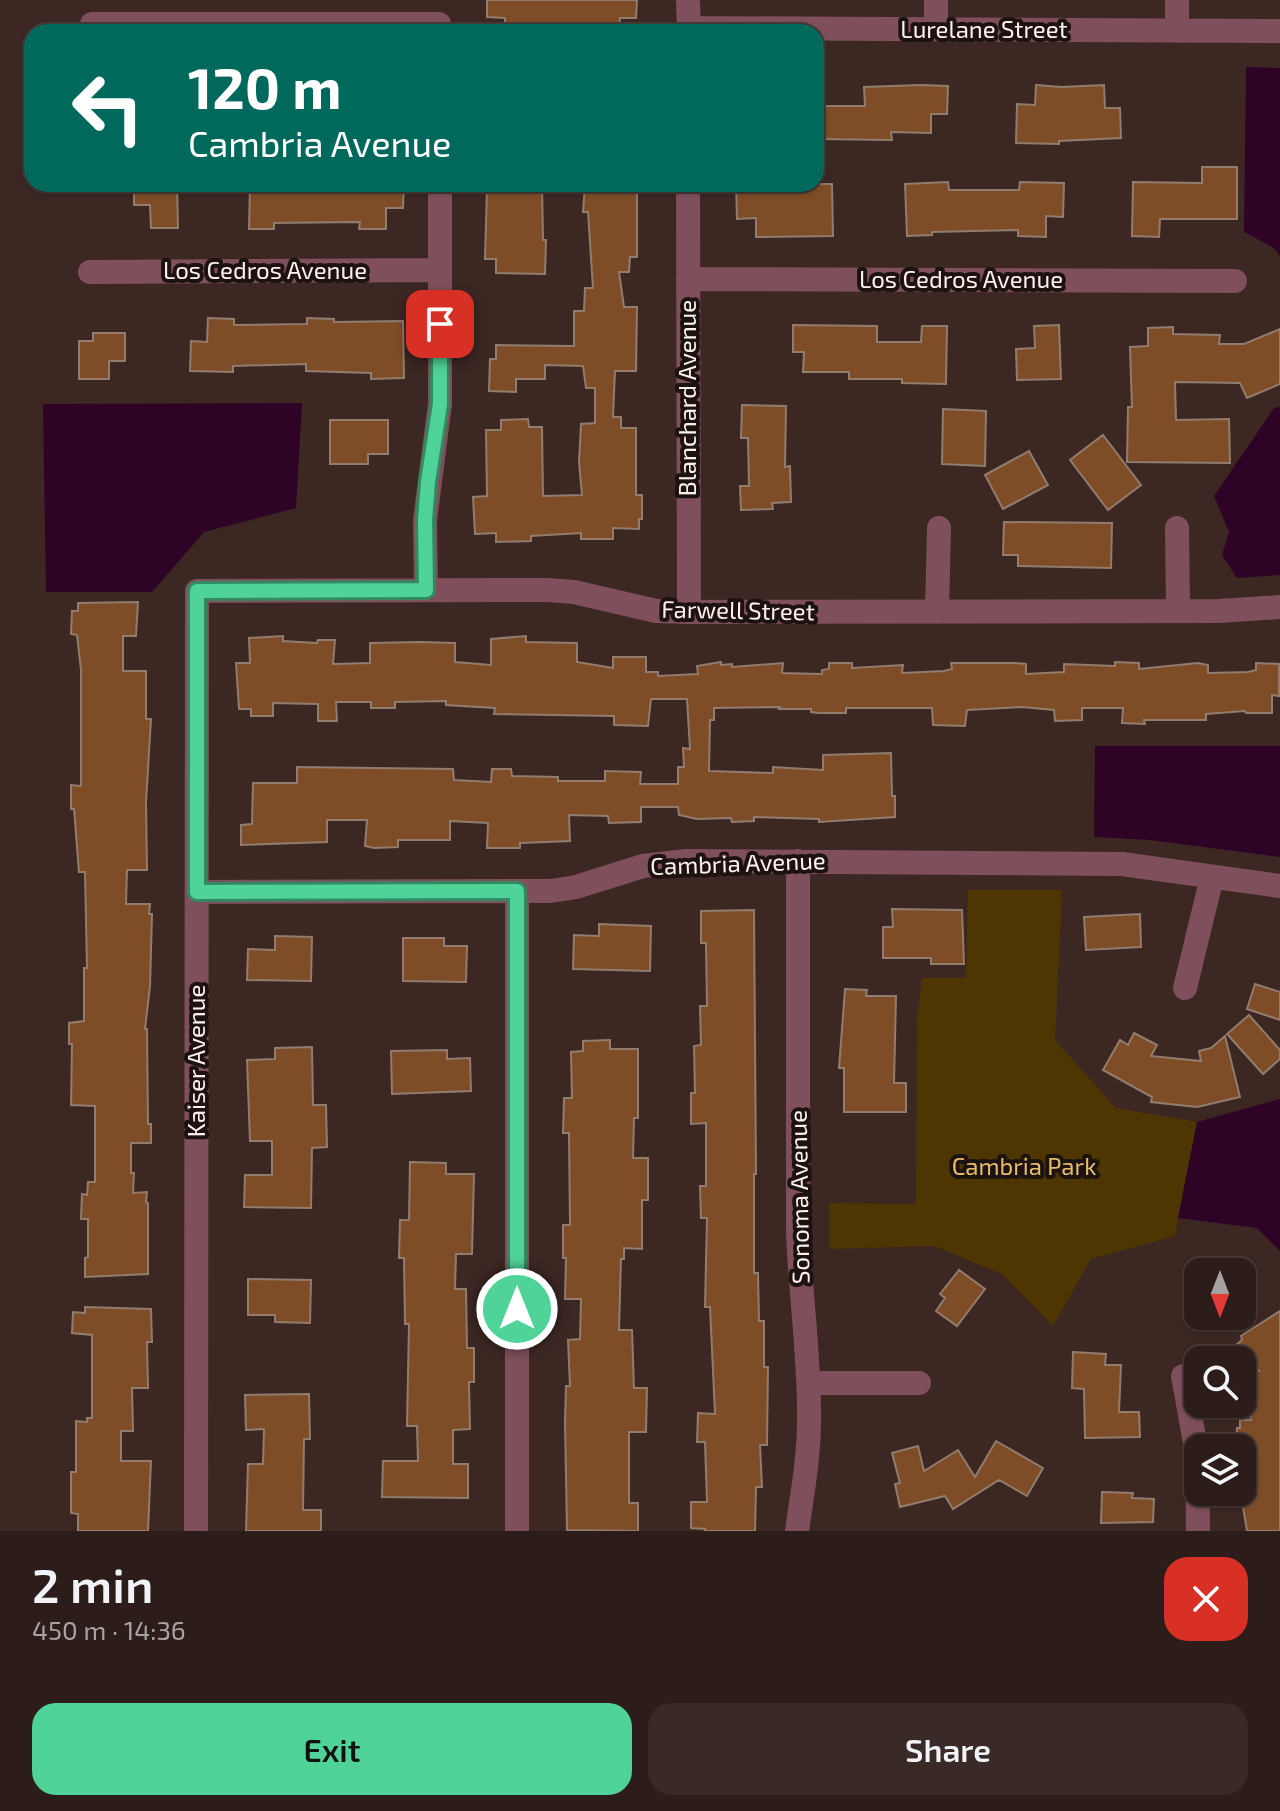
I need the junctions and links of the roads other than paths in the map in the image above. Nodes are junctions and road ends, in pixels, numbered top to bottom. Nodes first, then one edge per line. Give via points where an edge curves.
1 (688, 0) edge
2 (936, 0) edge
3 (1177, 0) edge
4 (439, 19) edge
5 (92, 24) dead end
6 (689, 24) edge
7 (824, 29) edge
8 (936, 29) junction
9 (1177, 31) junction
10 (1280, 31) edge
11 (440, 192) edge
12 (688, 192) edge
13 (440, 270) junction
14 (90, 272) dead end
15 (688, 279) junction
16 (1235, 281) dead end
17 (939, 528) dead end
18 (1177, 528) dead end
19 (426, 590) junction
20 (197, 591) joint
21 (1280, 607) edge
22 (1178, 611) junction
23 (689, 612) junction
24 (937, 612) junction
25 (798, 861) junction
26 (1212, 877) junction
27 (1280, 886) edge
28 (517, 891) junction
29 (197, 892) junction
30 (1185, 988) dead end
31 (1183, 1376) dead end
32 (809, 1383) junction
33 (919, 1383) dead end
34 (196, 1531) edge
35 (517, 1531) edge
36 (797, 1531) edge
37 (1198, 1531) edge

1 - 6 street
2 - 8 street
3 - 9 street
4 - 5 street
7 - 8 street, Lurelane Street
8 - 9 street, Lurelane Street
9 - 10 street, Lurelane Street
11 - 13 street
12 - 15 street, Blanchard Avenue
13 - 14 street, Los Cedros Avenue
13 - 19 street via 440,404 425,520
15 - 16 street, Los Cedros Avenue
15 - 23 street, Blanchard Avenue
17 - 24 street
18 - 22 street
19 - 20 street, Farwell Street
19 - 23 street, Farwell Street via 574,592 632,607
20 - 29 street, Kaiser Avenue
21 - 22 street, Farwell Street
22 - 24 street, Farwell Street
23 - 24 street, Farwell Street
25 - 26 street, Cambria Avenue via 1075,862
25 - 28 street, Cambria Avenue via 663,863 563,890
25 - 32 street, Sonoma Avenue via 798,1230
26 - 27 street, Cambria Avenue
26 - 30 street
28 - 29 street, Cambria Avenue
28 - 35 street
29 - 34 street, Kaiser Avenue
31 - 37 street via 1197,1454
32 - 33 street
32 - 36 street, Sonoma Avenue

